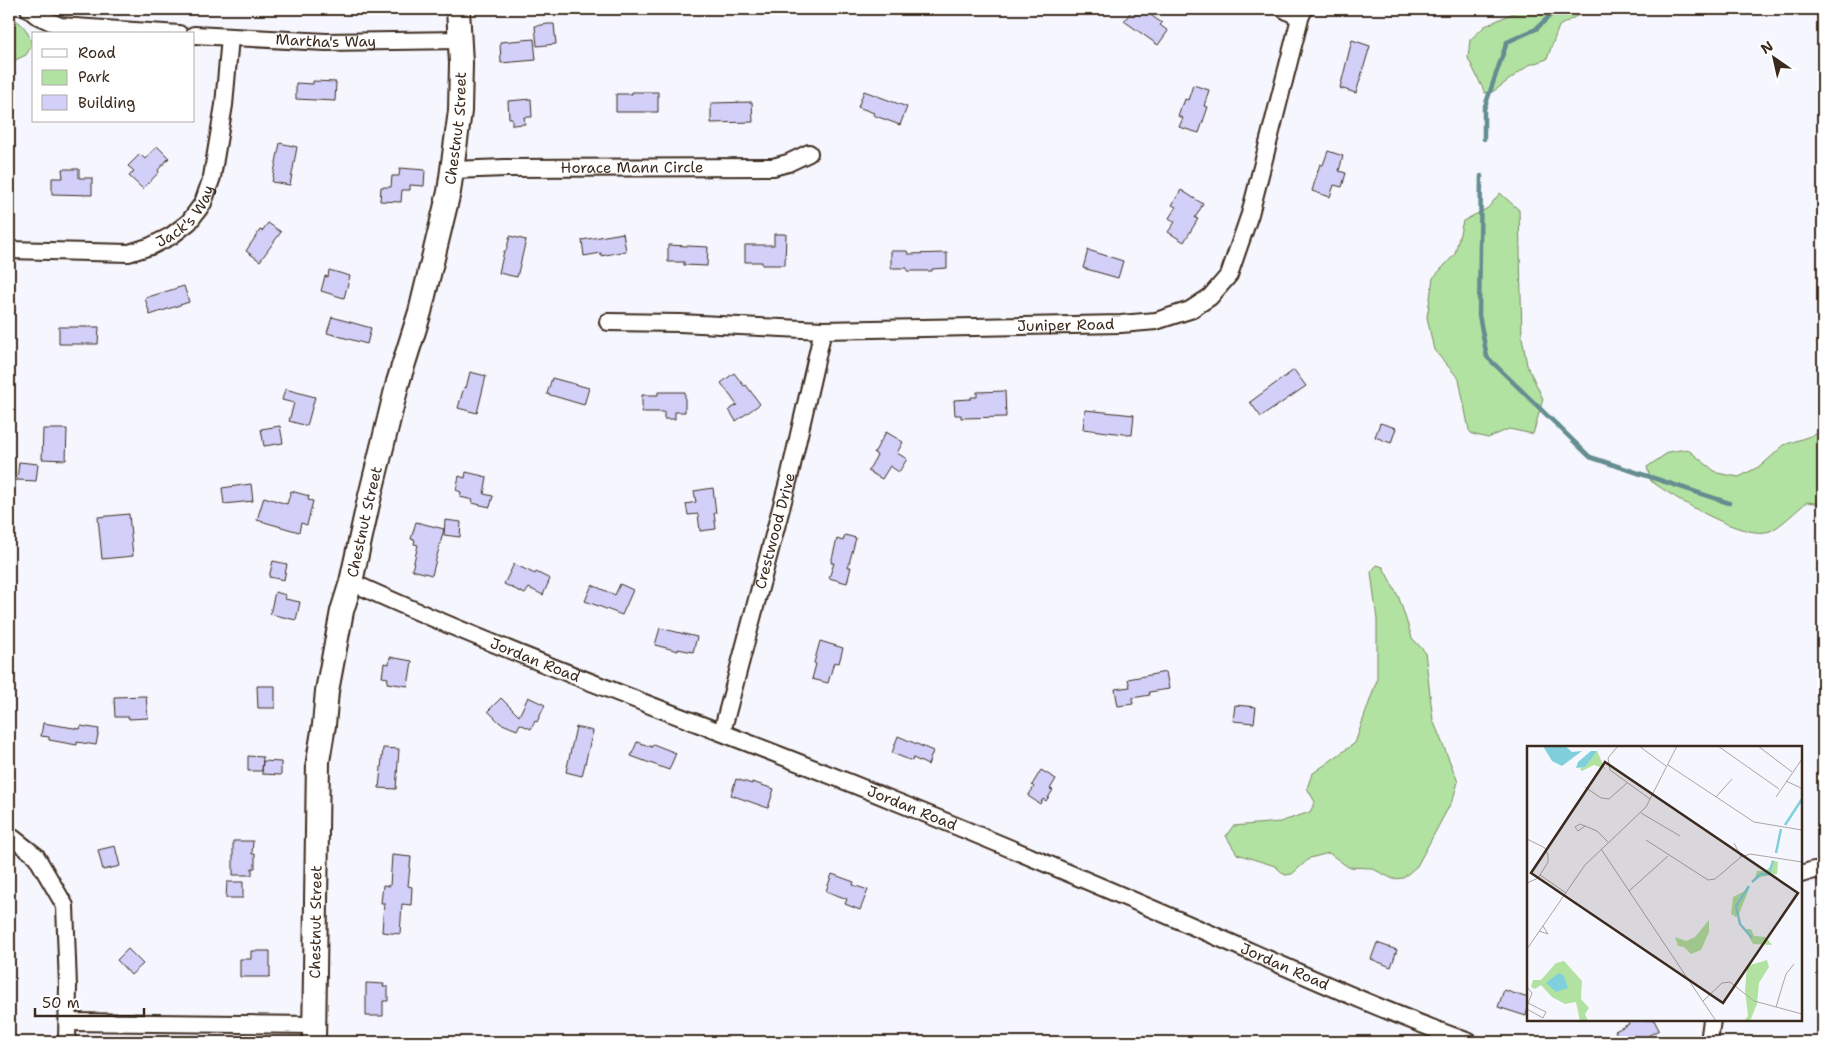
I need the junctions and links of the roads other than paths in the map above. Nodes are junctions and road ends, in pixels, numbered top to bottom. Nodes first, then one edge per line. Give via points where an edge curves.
1 (30, 9) edge
2 (458, 9) edge
3 (1284, 9) edge
4 (1302, 13) edge
5 (150, 32) edge
6 (195, 35) edge
7 (230, 37) junction
8 (460, 40) junction
9 (809, 153) dead end
10 (453, 170) junction
11 (9, 250) edge
12 (608, 322) dead end
13 (823, 330) junction
14 (351, 582) junction
15 (722, 732) junction
16 (9, 835) edge
17 (1823, 871) edge
18 (1802, 874) edge
19 (1712, 1021) edge
20 (68, 1022) junction
21 (314, 1034) edge
22 (68, 1042) edge
23 (1470, 1042) edge
24 (1709, 1042) edge

1 - 5 street via 60,26
2 - 8 main road, Chestnut Street
3 - 4 street
4 - 13 street, Juniper Road via 1252,206 1229,275 1210,297 1190,310 1156,322
6 - 7 street, Martha's Way
7 - 8 street, Martha's Way via 326,42
7 - 11 street, Jack's Way via 224,105 212,177 203,203 189,222 171,236 130,253
8 - 10 main road, Chestnut Street via 460,111
9 - 10 street, Horace Mann Circle via 773,167
10 - 14 main road, Chestnut Street
12 - 13 street, Juniper Road
13 - 15 street, Crestwood Drive via 786,488
14 - 15 street, Jordan Road via 426,616
14 - 21 main road, Chestnut Street via 342,611 327,691 318,761
15 - 23 street, Jordan Road via 893,800 1355,997
16 - 20 street via 36,856 65,906
17 - 18 street
19 - 24 street
20 - 21 street
20 - 22 street

